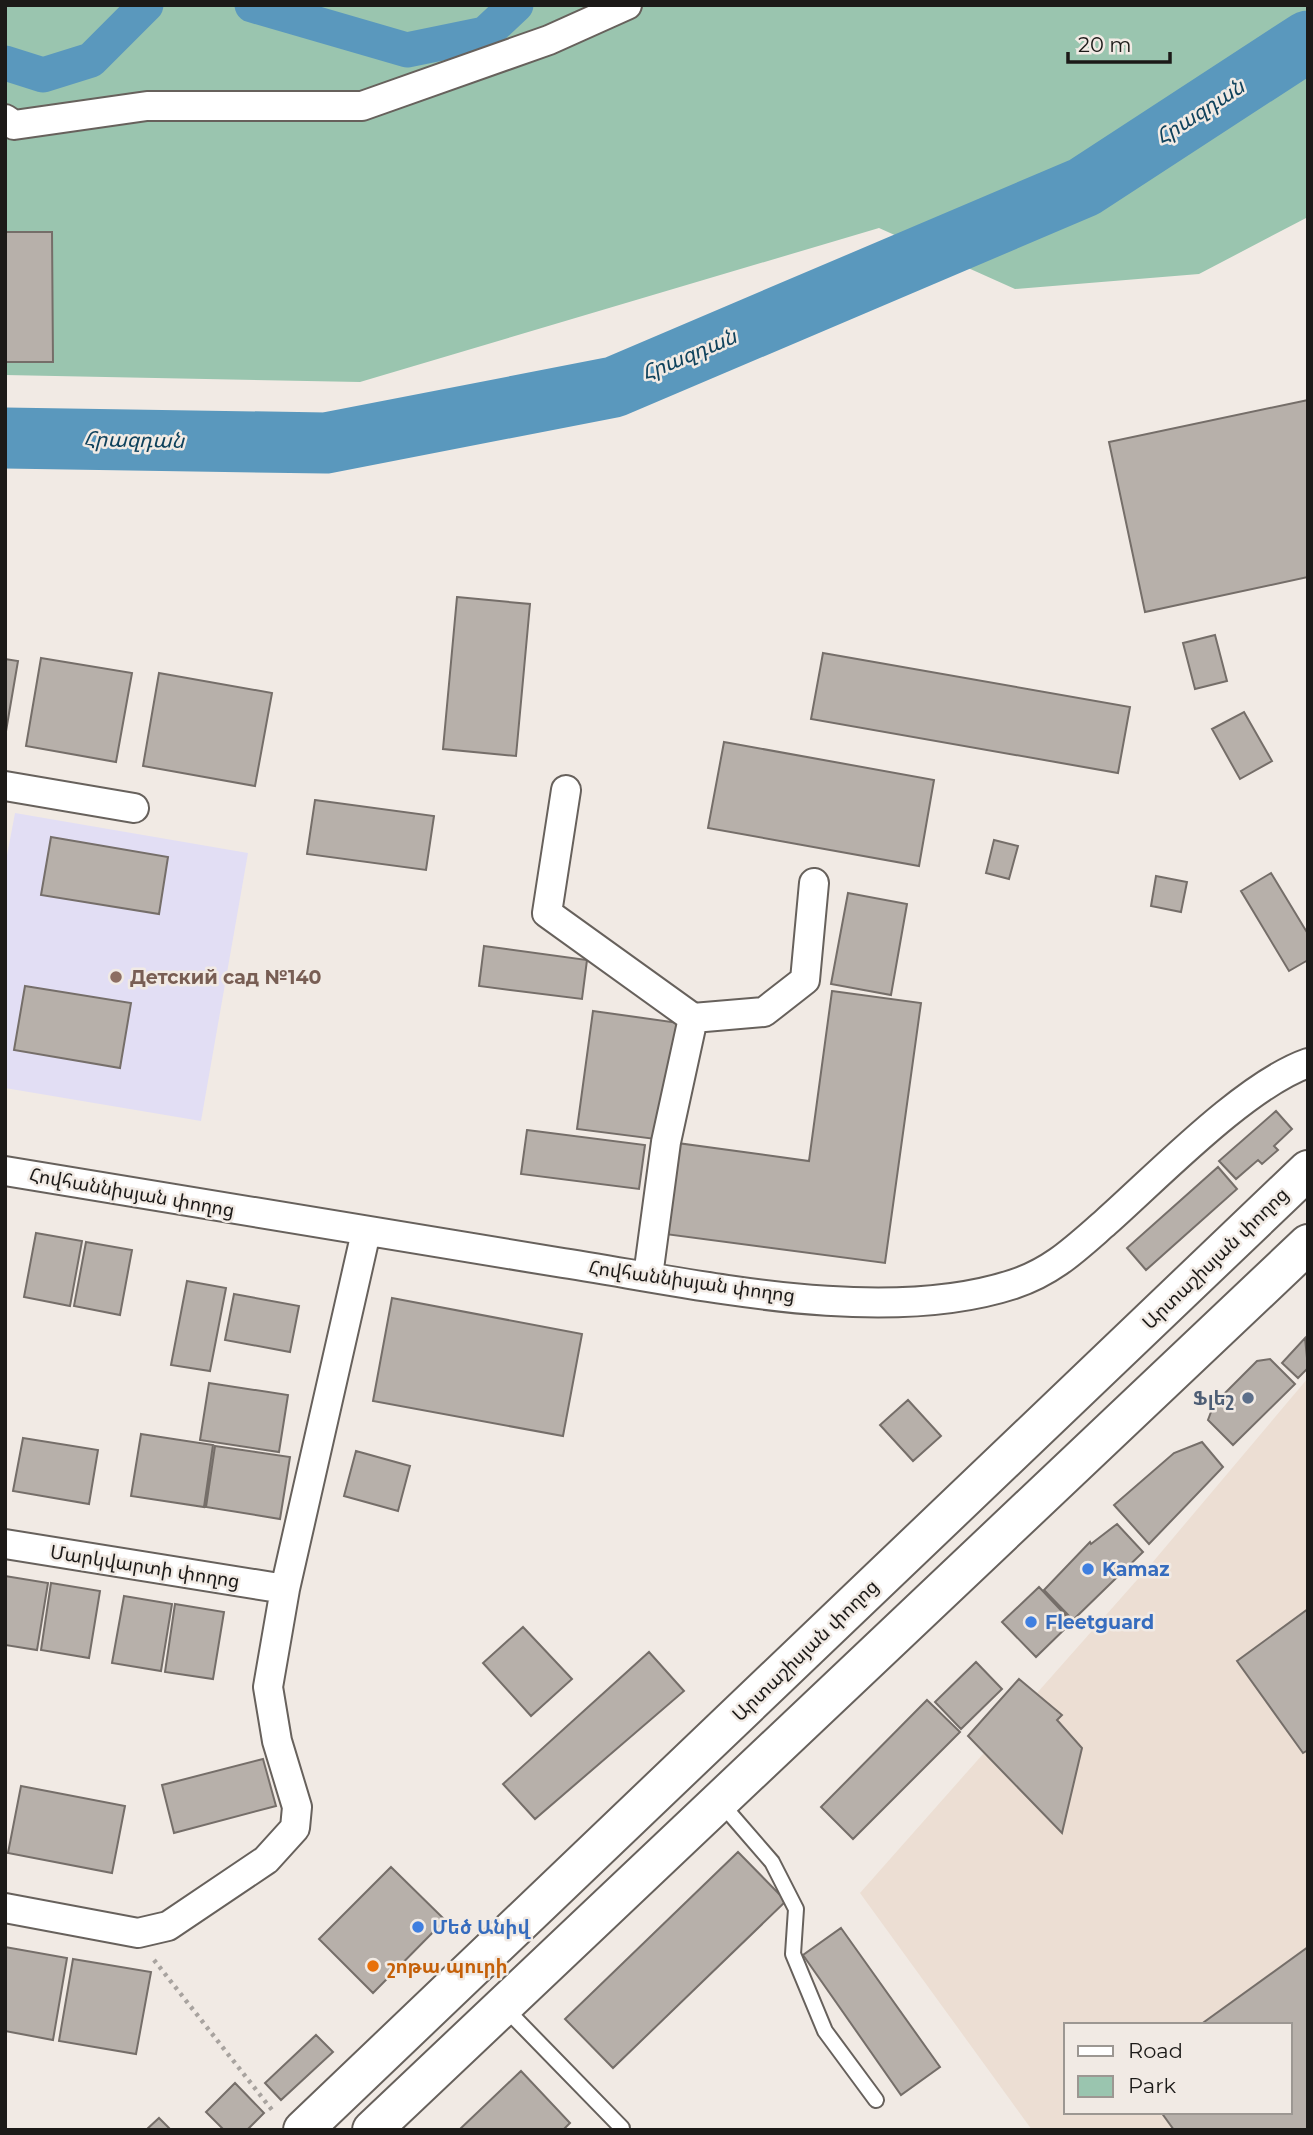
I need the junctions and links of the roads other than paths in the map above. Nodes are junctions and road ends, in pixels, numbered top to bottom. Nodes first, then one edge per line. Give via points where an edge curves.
1 (627, 5) edge
2 (5, 119) edge
3 (5, 786) edge
4 (566, 790) dead end
5 (134, 808) dead end
6 (814, 883) dead end
7 (693, 1018) junction
8 (1308, 1063) edge
9 (1308, 1170) edge
10 (5, 1171) edge
11 (366, 1232) junction
12 (1308, 1244) edge
13 (648, 1276) junction
14 (5, 1544) edge
15 (895, 1564) junction
16 (285, 1589) junction
17 (932, 1600) junction
18 (719, 1801) junction
19 (5, 1908) edge
20 (527, 1916) junction
21 (562, 1950) junction
22 (503, 2006) junction
23 (876, 2100) dead end
24 (622, 2128) edge
25 (303, 2130) edge
26 (372, 2130) edge

1 - 2 street via 549,40 362,106 147,106 14,125
3 - 5 street
4 - 7 street via 547,913
6 - 7 street via 805,980 764,1012
7 - 13 street via 666,1142
8 - 13 street, Հովհաննիսյան փողոց via 1287,1070 1210,1129 1053,1268 1014,1284 961,1297 862,1303
9 - 15 main road, Արտաշիսյան փողոց
10 - 11 street, Հովհաննիսյան փողոց
11 - 13 street, Հովհաննիսյան փողոց
11 - 16 street
12 - 17 main road
14 - 16 street, Մարկվարտի փողոց
15 - 17 main road
15 - 20 main road, Արտաշիսյան փողոց
16 - 19 street via 268,1687 277,1741 297,1807 295,1828 266,1860 168,1926 138,1933
17 - 18 main road
18 - 21 main road
18 - 23 lane via 772,1862 796,1909 793,1954 825,2031
20 - 21 main road
20 - 25 main road, Արտաշիսյան փողոց
21 - 22 main road
22 - 24 lane
22 - 26 main road

